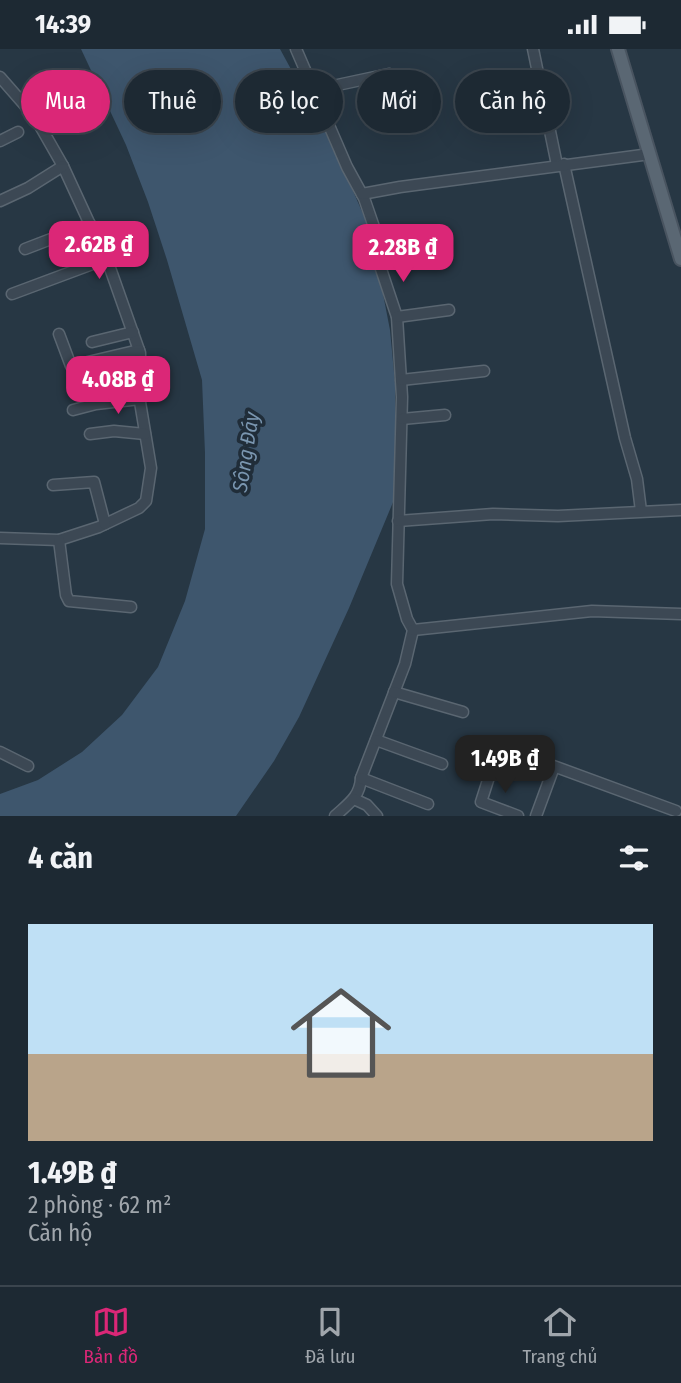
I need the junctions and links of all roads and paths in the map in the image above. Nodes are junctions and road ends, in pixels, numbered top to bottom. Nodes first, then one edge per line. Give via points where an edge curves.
1 (296, 49) edge
2 (533, 49) edge
3 (618, 49) edge
4 (305, 70) edge
5 (0, 77) edge
6 (18, 132) dead end
7 (332, 133) edge
8 (0, 141) edge
9 (650, 154) junction
10 (561, 165) junction
11 (63, 166) junction
12 (362, 194) junction
13 (0, 201) edge
14 (90, 224) junction
15 (25, 249) dead end
16 (427, 257) dead end
17 (106, 259) junction
18 (681, 259) edge
19 (379, 261) junction
20 (12, 294) dead end
21 (449, 310) dead end
22 (397, 317) junction
23 (133, 332) junction
24 (60, 334) dead end
25 (92, 342) dead end
26 (139, 350) junction
27 (484, 371) dead end
28 (140, 372) junction
29 (401, 380) junction
30 (82, 385) dead end
31 (140, 399) junction
32 (73, 410) dead end
33 (445, 415) dead end
34 (402, 419) junction
35 (145, 433) junction
36 (90, 434) dead end
37 (53, 485) dead end
38 (681, 510) edge
39 (641, 511) junction
40 (398, 521) junction
41 (105, 524) junction
42 (0, 538) edge
43 (59, 540) junction
44 (131, 607) dead end
45 (681, 614) edge
46 (413, 630) junction
47 (394, 692) junction
48 (463, 712) dead end
49 (376, 740) junction
50 (0, 752) edge
51 (442, 764) dead end
52 (29, 766) dead end
53 (554, 767) junction
54 (361, 778) junction
55 (354, 799) junction
56 (428, 804) dead end
57 (677, 811) edge
58 (335, 816) edge
59 (377, 816) edge
60 (518, 816) edge
61 (536, 816) edge

1 - 4 street
2 - 10 street
3 - 9 main road
5 - 11 street via 33,114
6 - 8 street
7 - 12 street
9 - 10 street
9 - 18 main road
10 - 12 street
10 - 39 street
11 - 13 street
11 - 14 street
12 - 19 street via 374,227
14 - 15 street
14 - 17 street
16 - 19 street
17 - 20 street
17 - 23 street
19 - 22 street
21 - 22 street
22 - 29 street
23 - 25 street
23 - 26 street
24 - 26 street via 71,366
26 - 28 street
27 - 29 street
28 - 30 street
28 - 31 street
29 - 34 street
31 - 32 street
31 - 35 street
33 - 34 street
34 - 40 street
35 - 36 street
35 - 41 street via 151,468 146,501
37 - 41 street via 94,482
38 - 39 street
39 - 40 street
40 - 46 street via 397,580
41 - 43 street
42 - 43 street
43 - 44 street via 69,601
45 - 46 street via 592,611
46 - 47 street
47 - 48 street
47 - 49 street
49 - 51 street
49 - 54 street
50 - 52 street
53 - 57 street
53 - 60 street via 499,746 481,802
53 - 61 street
54 - 55 street
54 - 56 street
55 - 58 street
55 - 59 street

